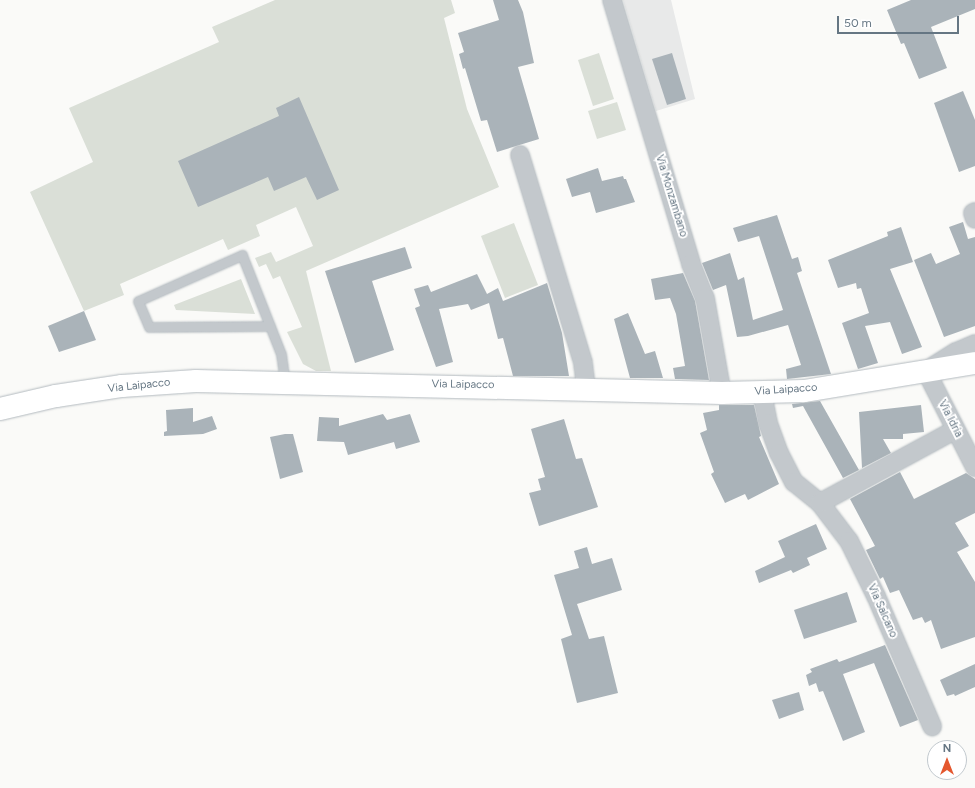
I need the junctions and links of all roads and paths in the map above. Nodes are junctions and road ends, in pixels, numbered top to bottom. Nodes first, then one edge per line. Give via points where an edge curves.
1 (612, 0) edge
2 (520, 155) dead end
3 (975, 212) edge
4 (975, 219) edge
5 (270, 326) junction
6 (975, 344) edge
7 (975, 363) edge
8 (926, 371) junction
9 (285, 381) junction
10 (586, 388) junction
11 (762, 392) junction
12 (722, 393) junction
13 (0, 409) edge
14 (955, 430) junction
15 (975, 467) edge
16 (820, 503) junction
17 (932, 726) dead end

1 - 12 street, Via Monzambano via 691,264 705,298
2 - 10 street via 583,363
3 - 4 street
5 - 5 lane via 242,255 138,301 149,327
5 - 9 lane via 281,354
6 - 8 street, Via Laipacco via 956,352
7 - 8 street, Via Laipacco
8 - 11 street, Via Laipacco via 804,391
8 - 14 street, Via Idria
9 - 10 street, Via Laipacco
9 - 13 street, Via Laipacco via 196,380 122,386 56,396
10 - 12 street, Via Laipacco
11 - 12 street, Via Laipacco
11 - 16 street, Via Salcano via 768,423 779,453 794,482
14 - 15 street, Via Idria
14 - 16 street
16 - 17 street, Via Salcano via 849,541 876,596

